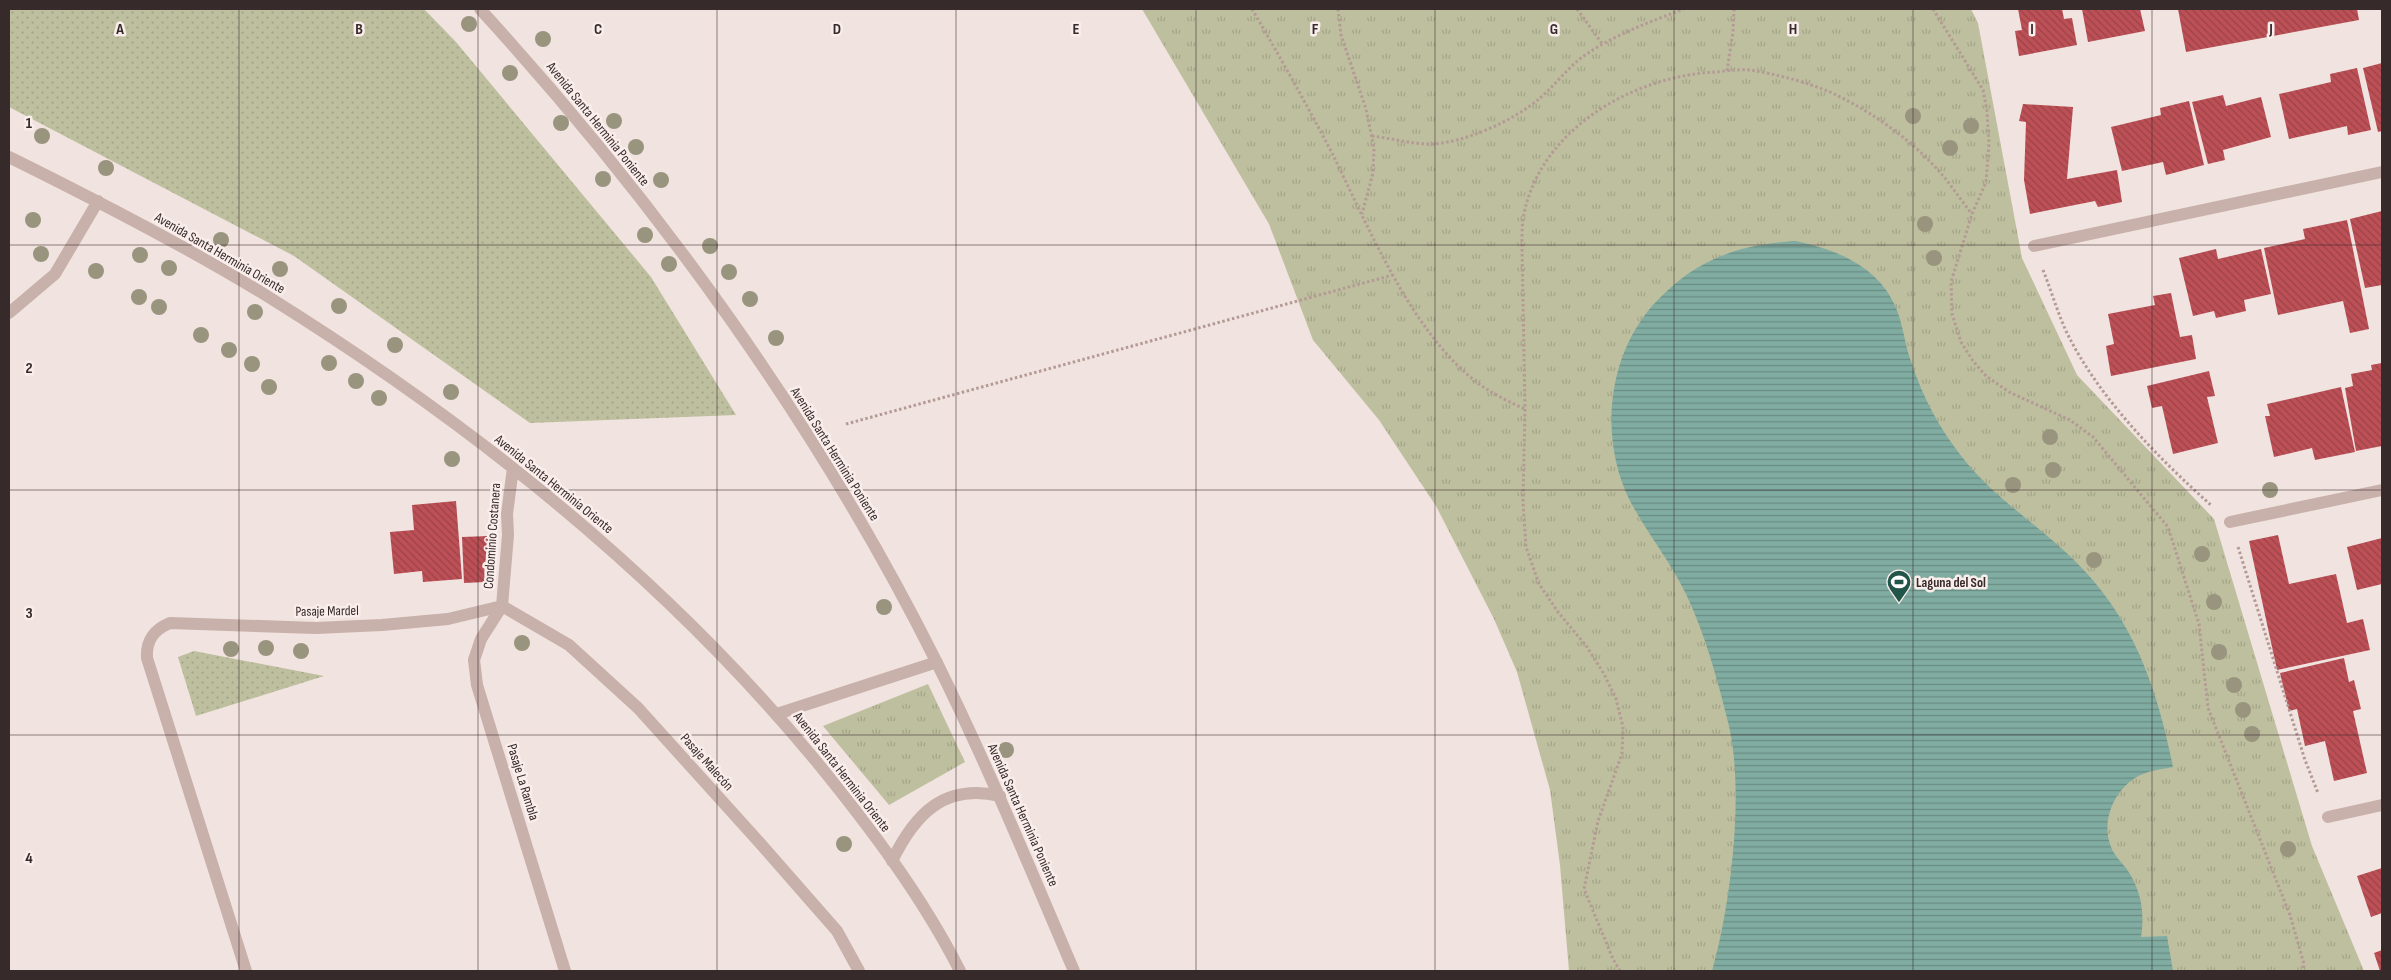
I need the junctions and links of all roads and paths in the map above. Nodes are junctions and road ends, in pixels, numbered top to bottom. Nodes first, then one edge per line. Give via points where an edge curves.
1 (480, 9) edge
2 (1252, 9) edge
3 (1338, 9) edge
4 (1577, 9) edge
5 (1684, 9) edge
6 (1734, 9) edge
7 (1933, 9) edge
8 (1603, 45) junction
9 (1727, 71) junction
10 (1372, 136) junction
11 (9, 157) edge
12 (2382, 172) edge
13 (98, 201) junction
14 (1362, 214) junction
15 (1972, 214) junction
16 (2034, 246) joint
17 (1392, 275) junction
18 (9, 313) edge
19 (1525, 409) junction
20 (846, 424) dead end
21 (513, 468) junction
22 (2382, 490) edge
23 (2230, 522) junction
24 (502, 606) junction
25 (937, 662) junction
26 (777, 714) junction
27 (1000, 796) junction
28 (2382, 805) edge
29 (2328, 817) joint
30 (892, 861) junction
31 (246, 971) edge
32 (565, 971) edge
33 (858, 971) edge
34 (960, 971) edge
35 (1074, 971) edge
36 (1620, 971) edge
37 (2303, 971) edge

1 - 25 street, Avenida Santa Herminia Poniente via 596,142 738,332 849,504
2 - 14 path via 1298,87
3 - 10 path via 1342,35
4 - 8 path
5 - 8 path via 1639,26
6 - 9 path via 1734,32
7 - 15 path via 1983,90 1987,111 1986,182
8 - 10 path via 1581,58 1540,99 1492,128 1429,144
9 - 15 path via 1749,70 1796,81 1829,92 1860,108 1900,135 1937,168
9 - 19 path via 1695,73 1655,82 1610,103 1585,118 1546,163 1532,189 1523,219
10 - 14 path via 1373,173
11 - 13 street, Avenida Santa Herminia Oriente
12 - 16 street
13 - 18 street via 55,274
13 - 21 street, Avenida Santa Herminia Oriente via 268,297 380,370
14 - 17 path
15 - 37 path via 1951,282 1952,314 1961,342 1986,376 2009,392 2070,420 2093,437 2168,527 2199,624 2208,708 2290,915 2304,964
16 - 23 path via 2066,331 2109,401 2191,487
17 - 19 path via 1441,347 1477,382 1500,398
17 - 20 path
19 - 36 path via 1523,502 1526,547 1539,584 1604,674 1616,700 1623,727 1622,754 1598,821 1584,889
21 - 24 street, Condominio Costanera
21 - 26 street, Avenida Santa Herminia Oriente via 648,584
22 - 23 street
23 - 29 path via 2304,760
24 - 31 street, Pasaje Mardel via 448,619 382,625 316,628 170,623 154,632 146,649 147,658
24 - 32 street, Pasaje La Rambla via 481,639 474,660 477,684
24 - 33 street, Pasaje Malecón via 568,646 638,708 836,931
25 - 26 street
25 - 27 street, Avenida Santa Herminia Poniente
26 - 30 street, Avenida Santa Herminia Oriente
27 - 30 street via 972,793 939,802 911,826
27 - 35 street, Avenida Santa Herminia Poniente
28 - 29 street
30 - 34 street, Avenida Santa Herminia Oriente

